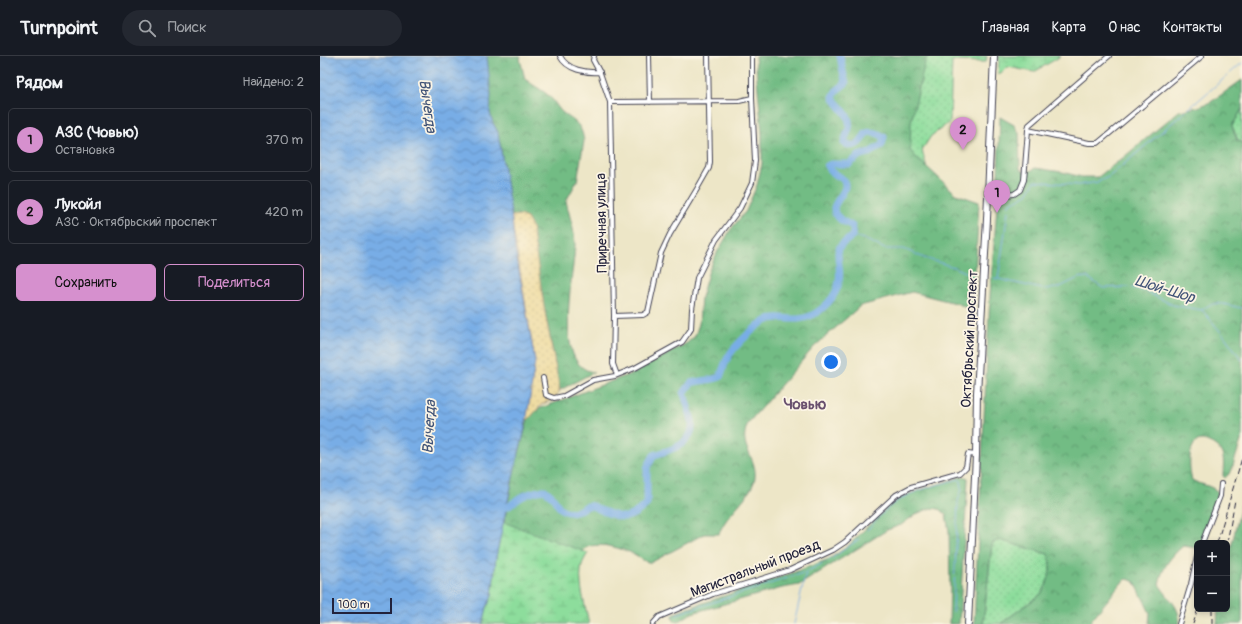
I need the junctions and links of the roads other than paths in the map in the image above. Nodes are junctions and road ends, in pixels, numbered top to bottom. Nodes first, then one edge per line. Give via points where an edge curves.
1 (560, 56) edge
2 (594, 56) edge
3 (649, 56) edge
4 (708, 56) edge
5 (752, 56) edge
6 (994, 56) edge
7 (1109, 56) edge
8 (1202, 56) edge
9 (600, 72) junction
10 (752, 98) junction
11 (709, 101) junction
12 (610, 102) junction
13 (650, 102) junction
14 (1028, 130) junction
15 (988, 197) junction
16 (614, 316) junction
17 (617, 375) junction
18 (543, 378) dead end
19 (976, 455) junction
20 (1221, 484) dead end
21 (1203, 540) edge
22 (1194, 570) edge
23 (653, 624) edge
24 (968, 624) edge
25 (1178, 624) edge

1 - 9 street via 573,68
2 - 9 street, Приречная улица via 593,60
3 - 13 street
4 - 11 street
5 - 10 street
6 - 15 main road, Октябрьский проспект
7 - 14 street via 1030,125
8 - 14 street via 1098,143
9 - 12 street, Приречная улица
10 - 11 street via 739,101
10 - 17 street via 755,161 752,183 740,208 716,240 697,278 690,332 673,348
11 - 13 street
11 - 16 street via 709,168 661,253 648,312 642,315
12 - 13 street
12 - 16 street, Приречная улица
14 - 15 street via 1024,180 1020,190 1014,194
15 - 19 main road, Октябрьский проспект
16 - 17 street, Приречная улица via 613,364
17 - 18 street via 593,380 567,395 554,398 546,395
19 - 23 street, Магистральный проезд via 968,454 966,467 960,473 911,487 896,495 833,550 790,570 713,594 659,617
19 - 24 main road, Октябрьский проспект
20 - 21 street via 1220,496
22 - 25 street

